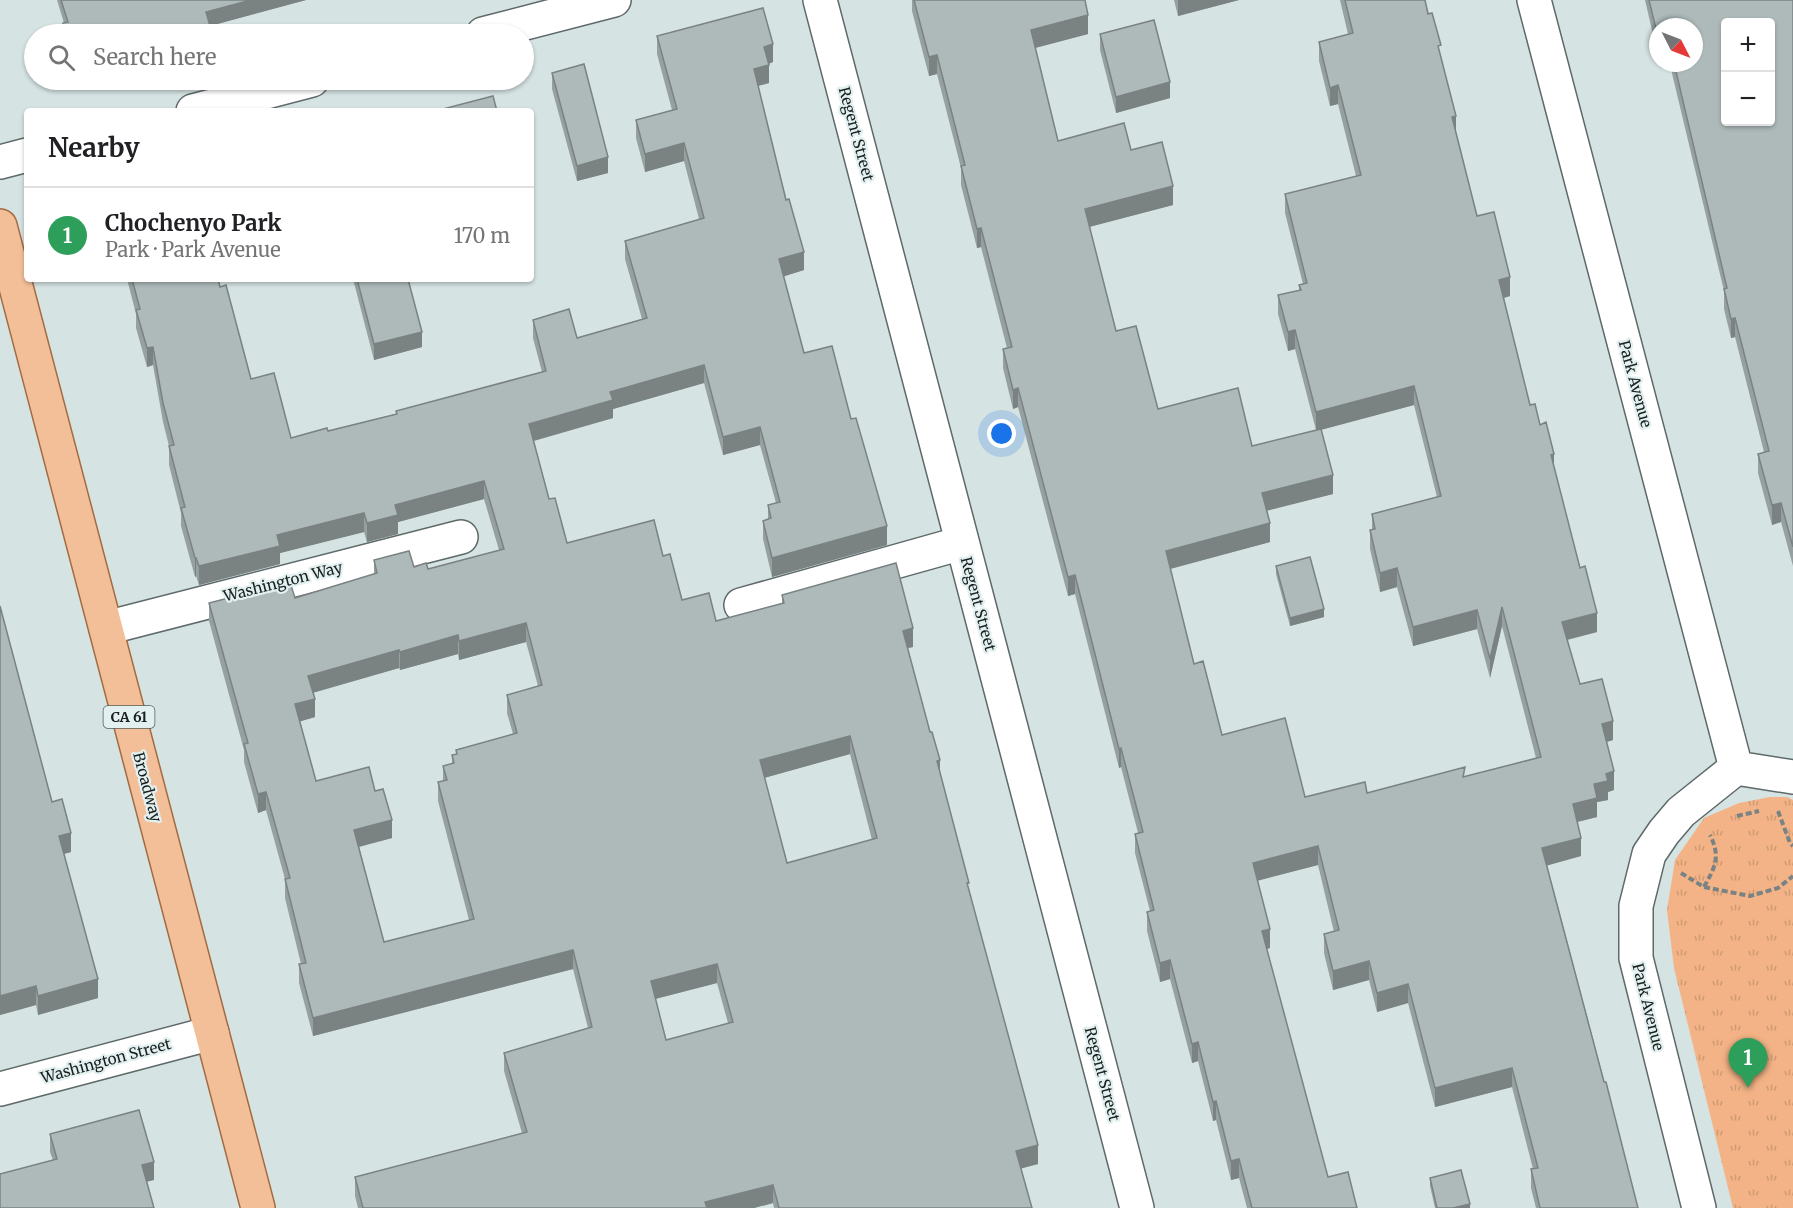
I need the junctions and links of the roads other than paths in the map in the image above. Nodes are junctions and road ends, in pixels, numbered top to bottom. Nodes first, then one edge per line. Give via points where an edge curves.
1 (614, 0) edge
2 (820, 0) edge
3 (1534, 0) edge
4 (522, 24) edge
5 (274, 90) edge
6 (205, 108) edge
7 (24, 155) edge
8 (0, 162) edge
9 (0, 226) edge
10 (460, 537) dead end
11 (962, 543) junction
12 (741, 605) dead end
13 (106, 628) junction
14 (1736, 768) junction
15 (1793, 777) edge
16 (212, 1033) junction
17 (0, 1089) edge
18 (258, 1208) edge
19 (1137, 1208) edge
20 (1699, 1208) edge

1 - 4 street
2 - 11 street, Regent Street
3 - 14 street, Park Avenue
5 - 6 street
7 - 8 street
9 - 13 main road, Broadway / CA 61
10 - 13 street, Washington Way
11 - 12 street
11 - 19 street, Regent Street
13 - 16 main road, Broadway / CA 61
14 - 15 street
14 - 20 street, Park Avenue via 1681,812 1664,832 1649,854 1636,906 1636,958
16 - 17 street, Washington Street
16 - 18 main road, Broadway / CA 61

